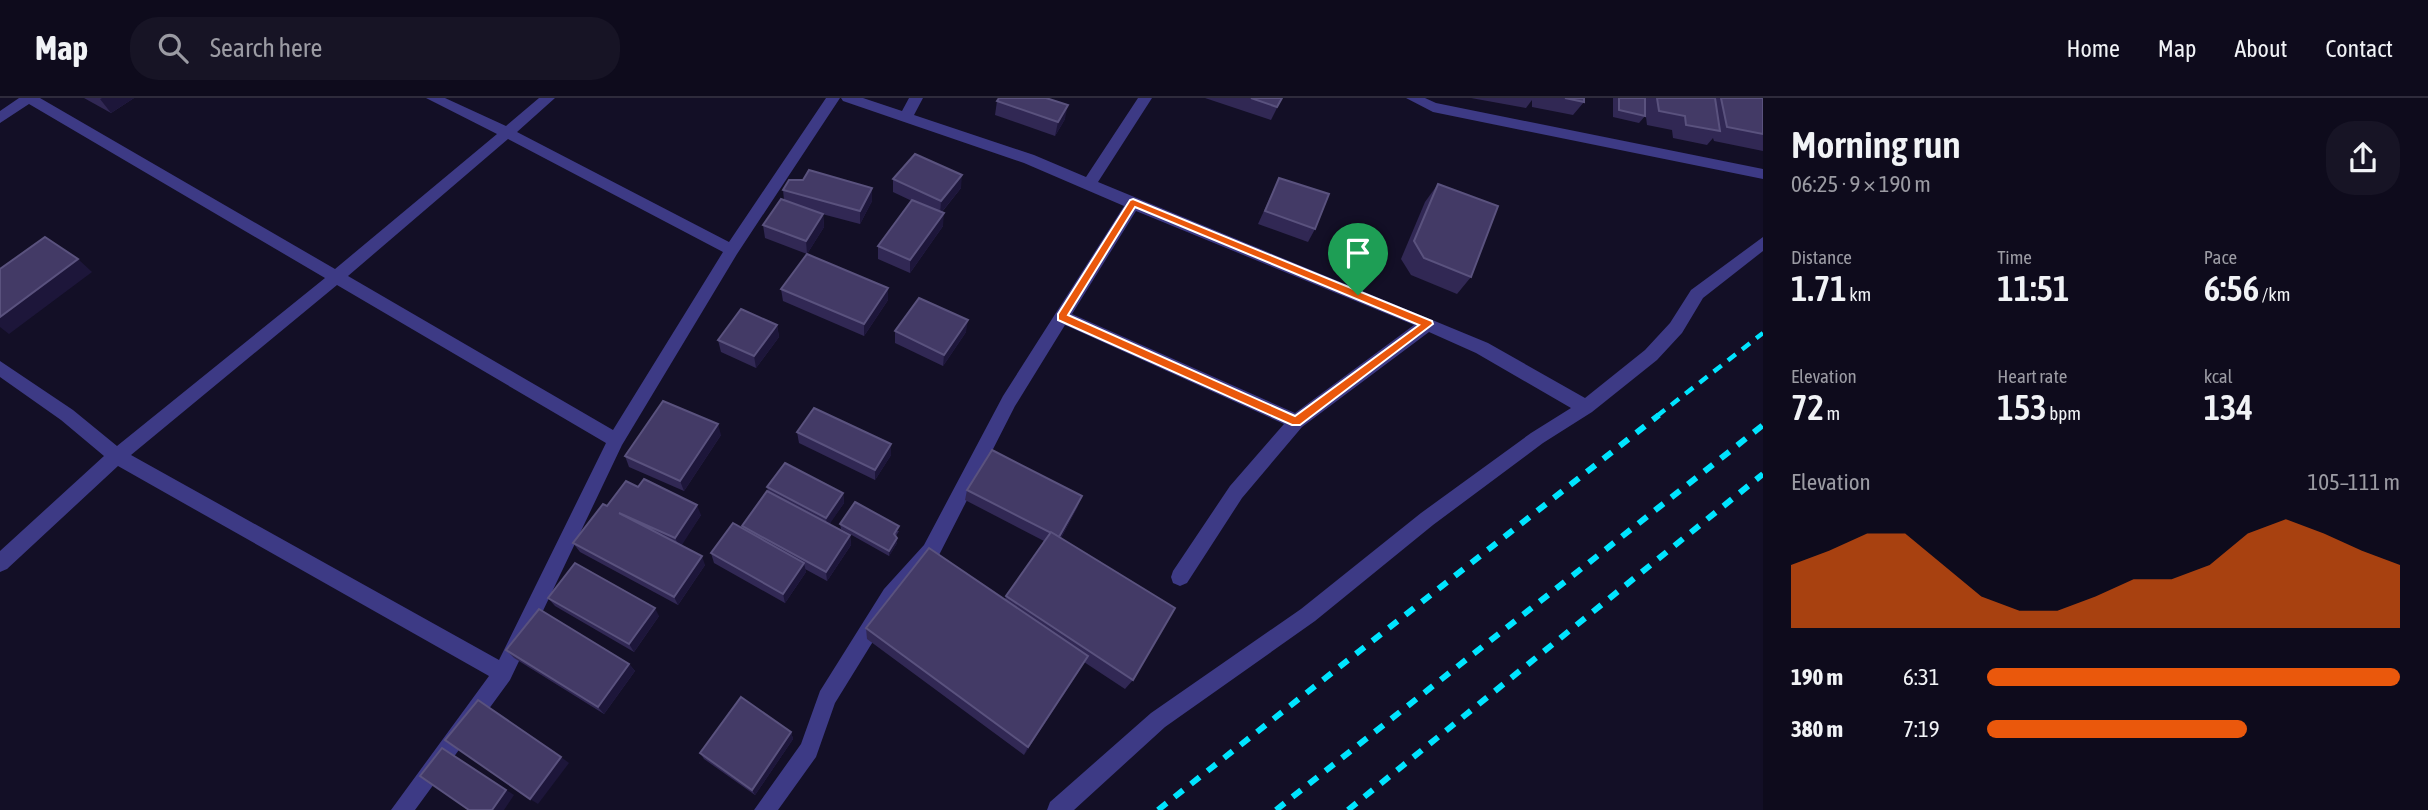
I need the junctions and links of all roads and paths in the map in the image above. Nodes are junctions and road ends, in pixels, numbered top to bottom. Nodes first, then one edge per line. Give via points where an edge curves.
1 (29, 98) edge
2 (433, 98) edge
3 (548, 98) edge
4 (833, 98) edge
5 (848, 98) edge
6 (916, 98) edge
7 (1145, 98) edge
8 (1413, 98) edge
9 (906, 116) junction
10 (0, 118) edge
11 (508, 132) junction
12 (1763, 174) edge
13 (1090, 183) junction
14 (1133, 203) junction
15 (1763, 243) edge
16 (732, 250) junction
17 (336, 277) junction
18 (1062, 317) junction
19 (1428, 324) junction
20 (0, 368) edge
21 (1586, 407) junction
22 (1296, 422) junction
23 (616, 440) junction
24 (117, 456) junction
25 (0, 563) edge
26 (1180, 578) dead end
27 (503, 673) junction
28 (402, 810) edge
29 (765, 810) edge
30 (1058, 810) edge

1 - 10 street
1 - 17 street
2 - 11 street
3 - 11 street
4 - 16 street
5 - 9 street
6 - 9 street
7 - 13 street
8 - 12 street via 1433,107
9 - 13 street
11 - 16 street
11 - 17 street
13 - 14 street
14 - 18 street
14 - 19 street
15 - 21 street via 1697,294 1676,328 1651,355
16 - 23 street
17 - 23 street
17 - 24 street
18 - 22 street
18 - 29 street via 996,424 931,551 891,595 827,698 808,750
19 - 21 street via 1482,348
19 - 22 street
20 - 24 street
21 - 30 street via 1537,438 1308,615 1158,720
22 - 26 street via 1236,492
23 - 27 street
24 - 25 street
24 - 27 street
27 - 28 street

